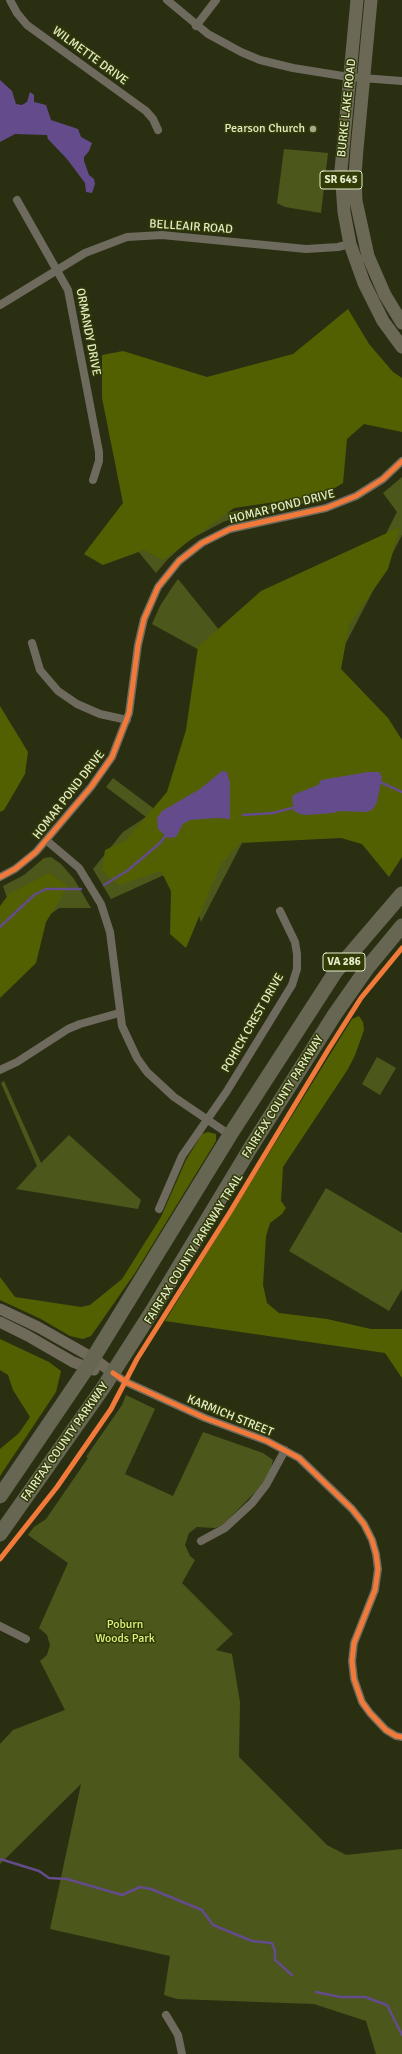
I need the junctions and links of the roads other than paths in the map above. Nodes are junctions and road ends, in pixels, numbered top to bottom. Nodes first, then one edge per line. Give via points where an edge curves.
1 (10, 0) edge
2 (167, 0) edge
3 (216, 0) edge
4 (357, 0) edge
5 (371, 0) edge
6 (196, 26) junction
7 (349, 77) junction
8 (364, 78) junction
9 (402, 81) edge
10 (158, 130) dead end
11 (17, 200) dead end
12 (350, 244) junction
13 (58, 271) junction
14 (0, 305) edge
15 (402, 323) edge
16 (402, 347) edge
17 (402, 461) edge
18 (93, 480) dead end
19 (32, 643) dead end
20 (127, 720) junction
21 (46, 840) junction
22 (0, 877) edge
23 (402, 894) edge
24 (280, 911) dead end
25 (402, 926) edge
26 (119, 1014) junction
27 (0, 1070) edge
28 (207, 1121) junction
29 (230, 1135) junction
30 (159, 1209) dead end
31 (0, 1309) edge
32 (0, 1322) edge
33 (90, 1363) junction
34 (113, 1373) junction
35 (285, 1450) junction
36 (0, 1496) edge
37 (0, 1534) edge
38 (201, 1541) dead end
39 (0, 1626) edge
40 (26, 1639) dead end
41 (402, 1737) edge
42 (166, 2015) dead end
43 (182, 2054) edge

1 - 10 street, WILMETTE DRIVE via 27,25 146,111
2 - 6 street
3 - 6 street
4 - 7 main road, BURKE LAKE ROAD / SR 645
5 - 8 main road, BURKE LAKE ROAD / SR 645
6 - 7 street via 260,60
7 - 8 street
7 - 12 main road, BURKE LAKE ROAD / SR 645 via 341,183
8 - 9 street
8 - 15 main road, BURKE LAKE ROAD / SR 645 via 355,176 359,219 364,244 375,272
11 - 13 street, ORMANDY DRIVE
12 - 13 street, BELLEAIR ROAD via 306,249 162,235 137,236 118,239 98,247
12 - 16 main road, BURKE LAKE ROAD / SR 645 via 373,303 383,322
13 - 14 street, BELLEAIR ROAD
13 - 18 street, ORMANDY DRIVE via 68,290 99,452
17 - 20 street, HOMAR POND DRIVE via 383,479 356,496 326,508 230,529 202,543 179,561 158,587 144,619
19 - 20 street via 40,670 58,691 77,704 100,714
20 - 21 street, HOMAR POND DRIVE via 118,746 106,767
21 - 22 street, HOMAR POND DRIVE via 26,861
21 - 26 street via 79,868 101,904 110,932
23 - 29 highway, FAIRFAX COUNTY PARKWAY / VA 286 via 336,971
24 - 28 street, POHICK CREST DRIVE via 297,954 297,969 292,985
25 - 34 highway, FAIRFAX COUNTY PARKWAY / VA 286 via 368,967 335,1014
26 - 27 street via 68,1029
26 - 28 street via 128,1040 147,1072 174,1097
28 - 29 street
28 - 30 street, POHICK CREST DRIVE via 182,1156
29 - 33 highway, FAIRFAX COUNTY PARKWAY / VA 286
31 - 33 main road via 38,1327
32 - 33 main road
33 - 34 main road
33 - 36 highway, FAIRFAX COUNTY PARKWAY / VA 286
34 - 35 street, KARMICH STREET via 126,1382 204,1418
34 - 37 highway, FAIRFAX COUNTY PARKWAY / VA 286
35 - 38 street via 266,1485 252,1503 225,1528
35 - 41 street, KARMICH STREET via 299,1458 349,1506 364,1524 372,1540 376,1554 377,1581 371,1603 354,1643 354,1679 360,1697 370,1713 386,1730
39 - 40 street
42 - 43 street via 178,2035

